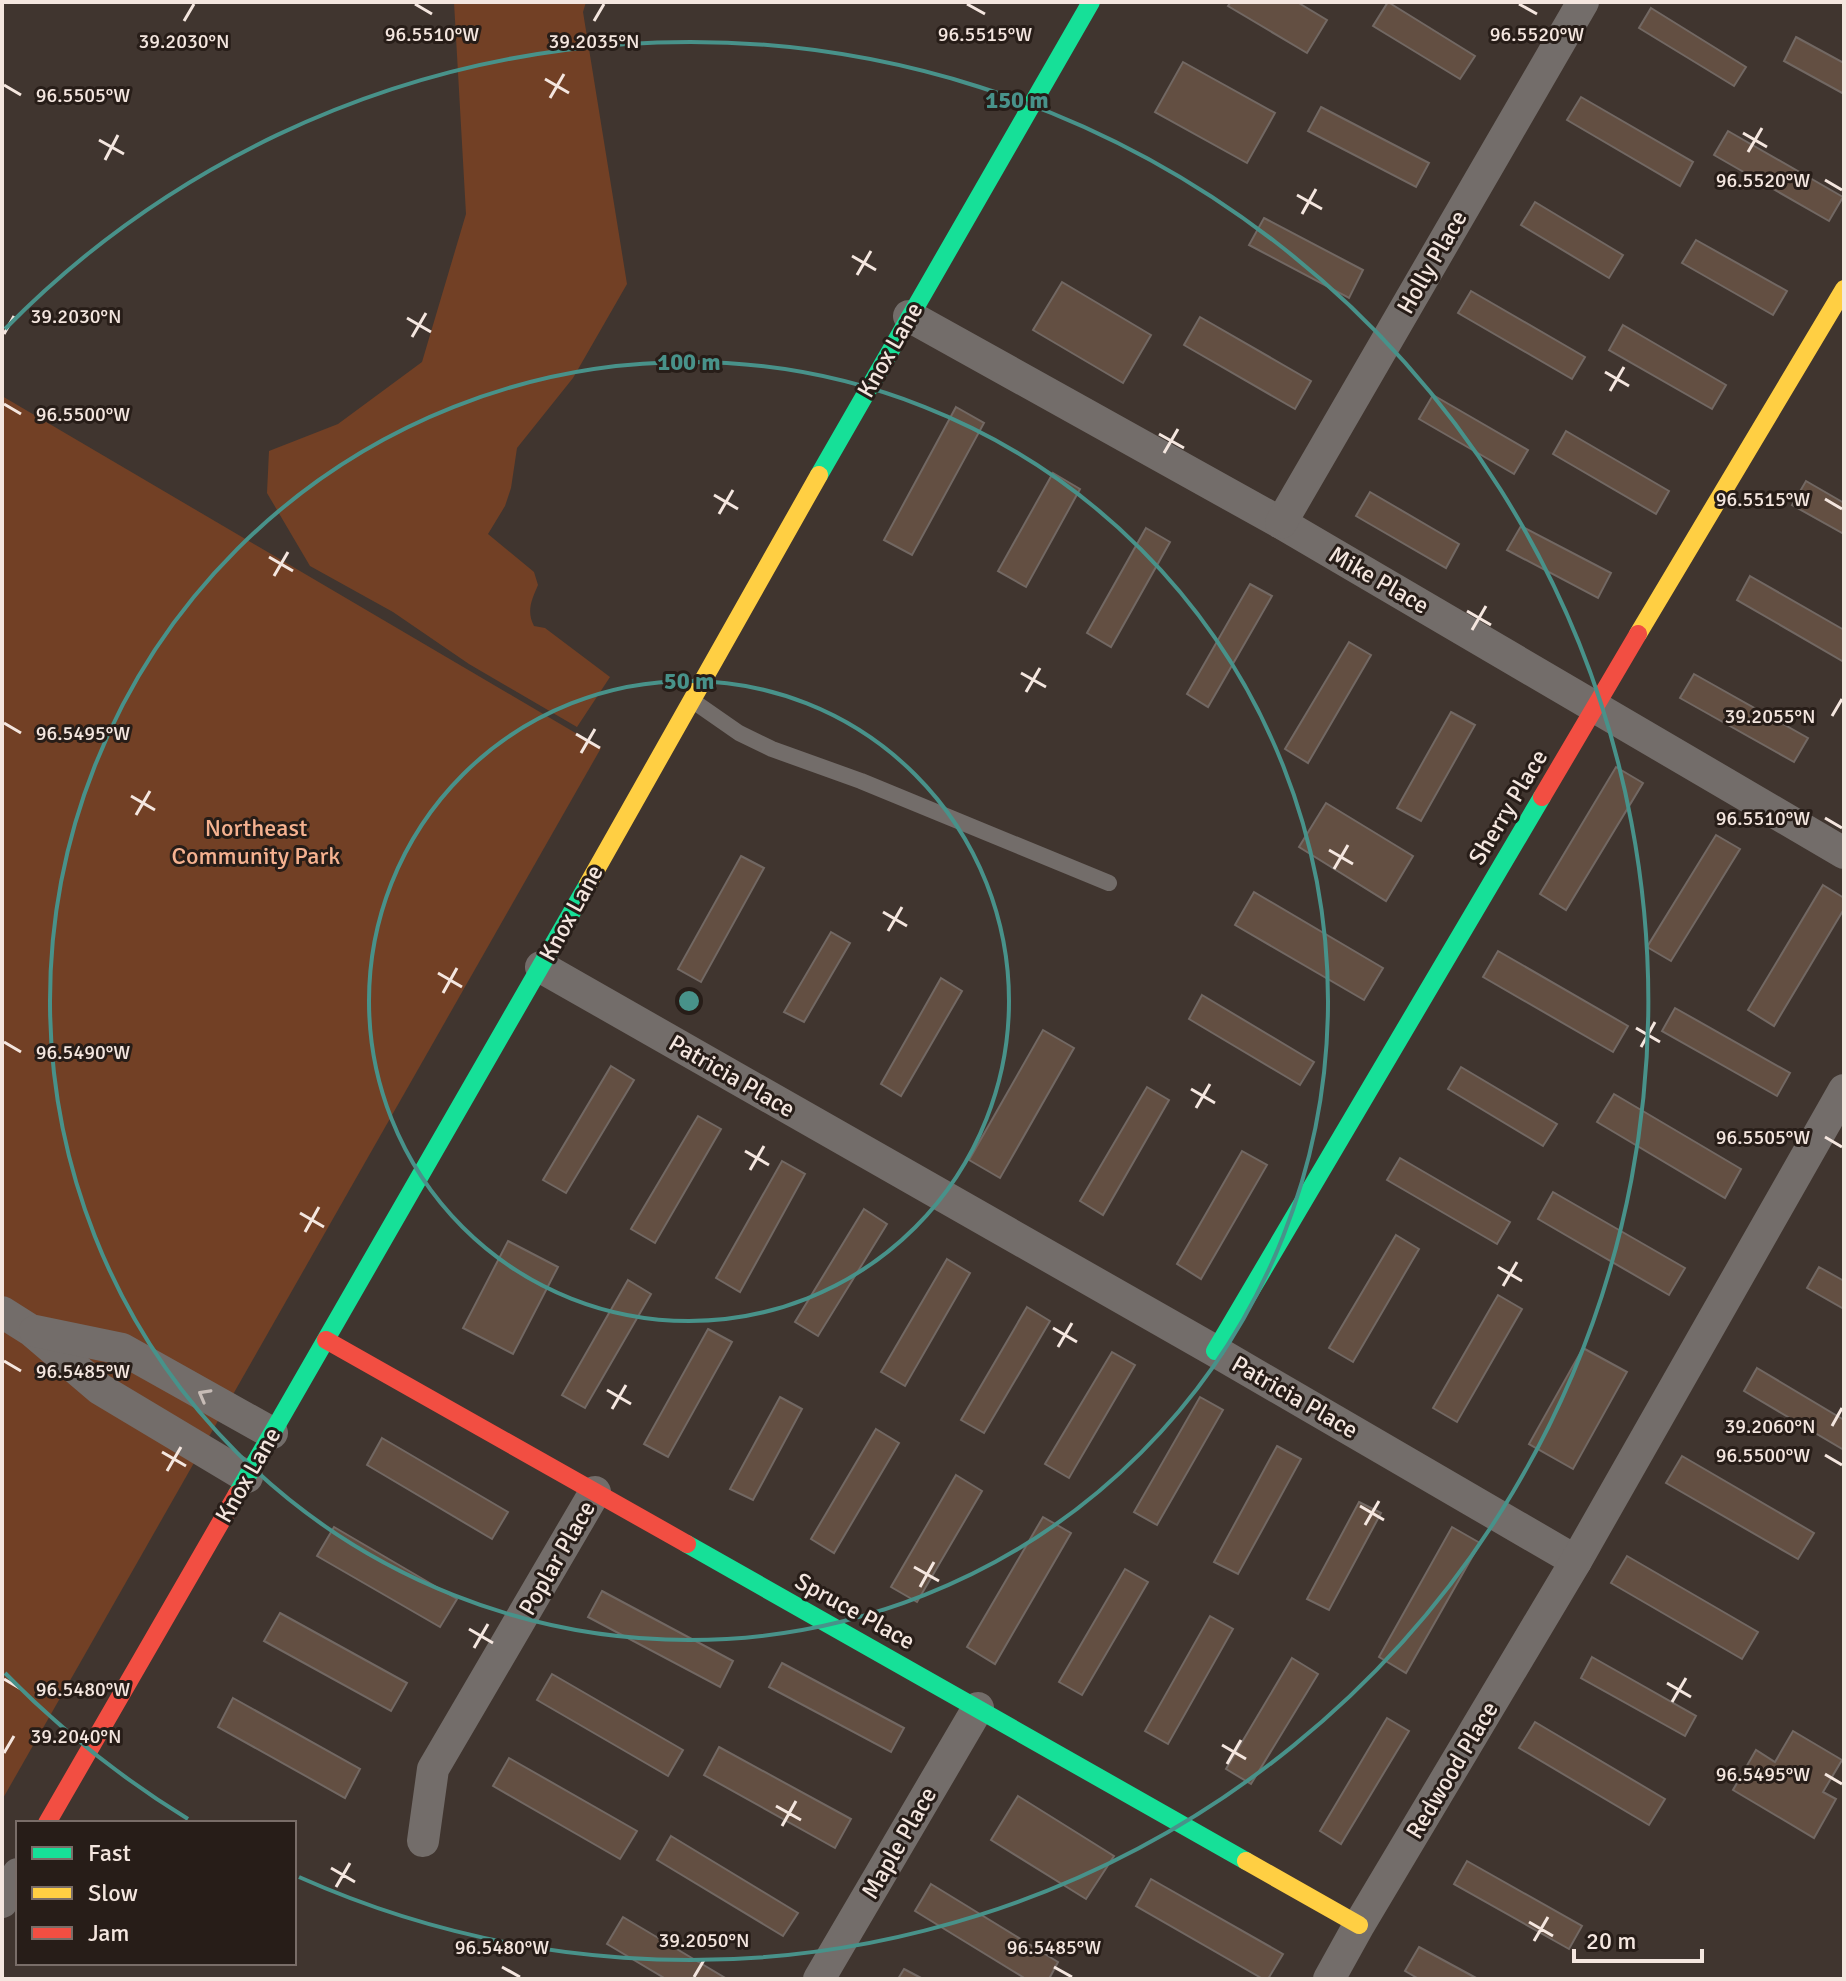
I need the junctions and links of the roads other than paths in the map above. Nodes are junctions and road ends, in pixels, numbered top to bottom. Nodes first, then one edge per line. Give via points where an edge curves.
1 (1091, 2) edge
2 (1583, 2) edge
3 (1844, 289) edge
4 (909, 316) junction
5 (1281, 523) junction
6 (692, 700) junction
7 (1595, 706) junction
8 (1844, 853) edge
9 (1109, 883) dead end
10 (541, 967) junction
11 (1844, 1090) edge
12 (2, 1312) edge
13 (32, 1331) junction
14 (326, 1340) junction
15 (1215, 1351) junction
16 (272, 1433) junction
17 (247, 1477) junction
18 (595, 1492) junction
19 (1576, 1561) junction
20 (978, 1708) junction
21 (48, 1821) edge
22 (423, 1841) dead end
23 (16, 1878) edge
24 (2, 1902) edge
25 (1359, 1925) junction
26 (819, 1979) edge
27 (1329, 1979) edge

1 - 4 street, Knox Lane
2 - 5 street, Holly Place
3 - 7 street, Sherry Place
4 - 5 street, Mike Place
4 - 6 street, Knox Lane
5 - 7 street, Mike Place
6 - 9 lane via 772,749
6 - 10 street, Knox Lane
7 - 8 street, Mike Place
7 - 15 street, Sherry Place
10 - 14 street, Knox Lane
10 - 15 street, Patricia Place
11 - 19 street
12 - 13 street
16 -> 13 street via 122,1349
13 - 17 street via 100,1389
14 - 16 street, Knox Lane
14 - 18 street, Spruce Place
15 - 19 street, Patricia Place
16 - 17 street, Knox Lane
17 - 21 street, Knox Lane
18 - 20 street, Spruce Place
18 - 22 street, Poplar Place via 433,1769
19 - 25 street, Redwood Place
20 - 25 street, Spruce Place
20 - 26 street, Maple Place
23 - 24 street
25 - 27 street, Redwood Place

